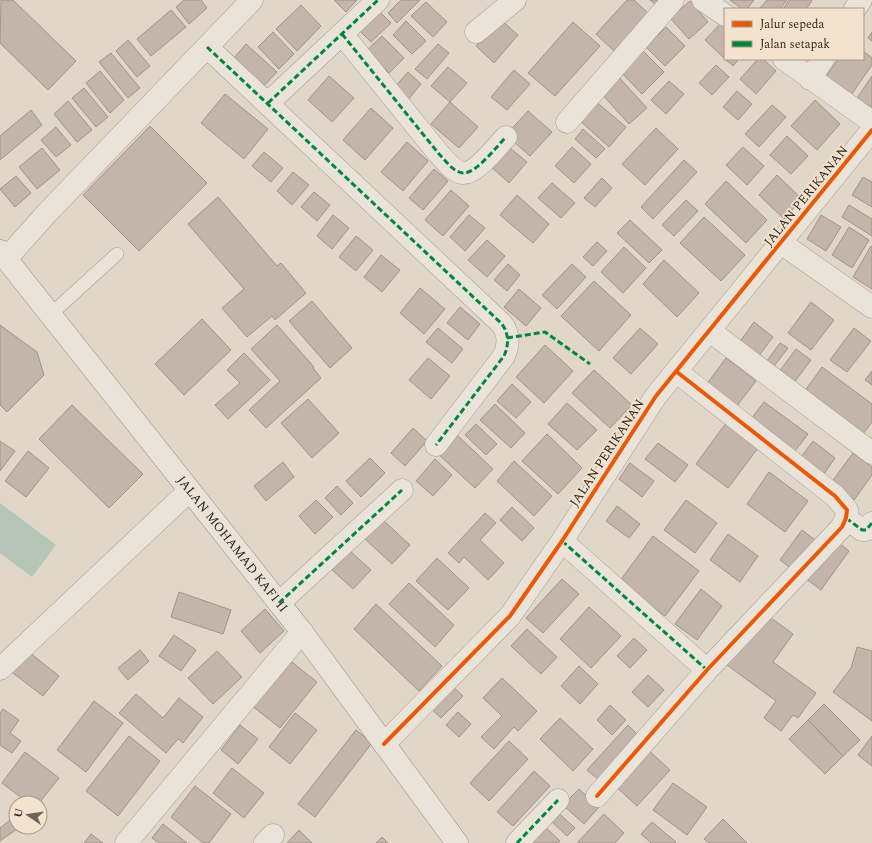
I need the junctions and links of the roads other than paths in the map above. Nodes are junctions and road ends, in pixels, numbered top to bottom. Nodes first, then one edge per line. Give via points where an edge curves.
1 (252, 0) edge
2 (378, 0) edge
3 (515, 0) edge
4 (673, 0) edge
5 (704, 0) edge
6 (724, 14) edge
7 (476, 32) dead end
8 (342, 34) junction
9 (207, 47) junction
10 (785, 60) edge
11 (822, 60) edge
12 (810, 79) junction
13 (268, 103) junction
14 (568, 122) dead end
15 (872, 122) edge
16 (872, 130) edge
17 (506, 137) dead end
18 (781, 243) junction
19 (7, 252) edge
20 (117, 254) dead end
21 (872, 307) edge
22 (50, 315) junction
23 (710, 331) junction
24 (676, 372) junction
25 (436, 445) dead end
26 (872, 453) edge
27 (402, 490) dead end
28 (189, 491) junction
29 (846, 518) junction
30 (872, 523) edge
31 (562, 541) junction
32 (278, 603) junction
33 (302, 632) junction
34 (0, 669) edge
35 (707, 670) junction
36 (388, 741) junction
37 (597, 796) dead end
38 (558, 800) dead end
39 (126, 843) edge
40 (457, 843) edge
41 (517, 843) edge

1 - 9 street
2 - 8 street
3 - 7 street
4 - 14 street
5 - 6 street
8 - 13 street
8 - 17 street via 454,169 464,173 474,170
9 - 13 street
9 - 19 street
10 - 12 street
11 - 12 street
12 - 15 street
13 - 25 street via 502,324 506,331 508,348 504,356
16 - 18 street, JALAN PERIKANAN
18 - 21 street
18 - 23 street, JALAN PERIKANAN
19 - 22 street, JALAN MOHAMAD KAFI II
20 - 22 lane
22 - 28 street, JALAN MOHAMAD KAFI II
23 - 24 street, JALAN PERIKANAN
23 - 26 street
24 - 29 street via 835,496 847,510
24 - 31 street, JALAN PERIKANAN via 656,396
27 - 32 street
28 - 32 street, JALAN MOHAMAD KAFI II
28 - 34 street
29 - 30 street via 862,530 866,530
29 - 35 street via 842,527
31 - 35 street
31 - 36 street, JALAN PERIKANAN via 510,616
32 - 33 street, JALAN MOHAMAD KAFI II
33 - 36 street, JALAN MOHAMAD KAFI II
33 - 39 street
35 - 37 street
36 - 40 street, JALAN MOHAMAD KAFI II
38 - 41 street

